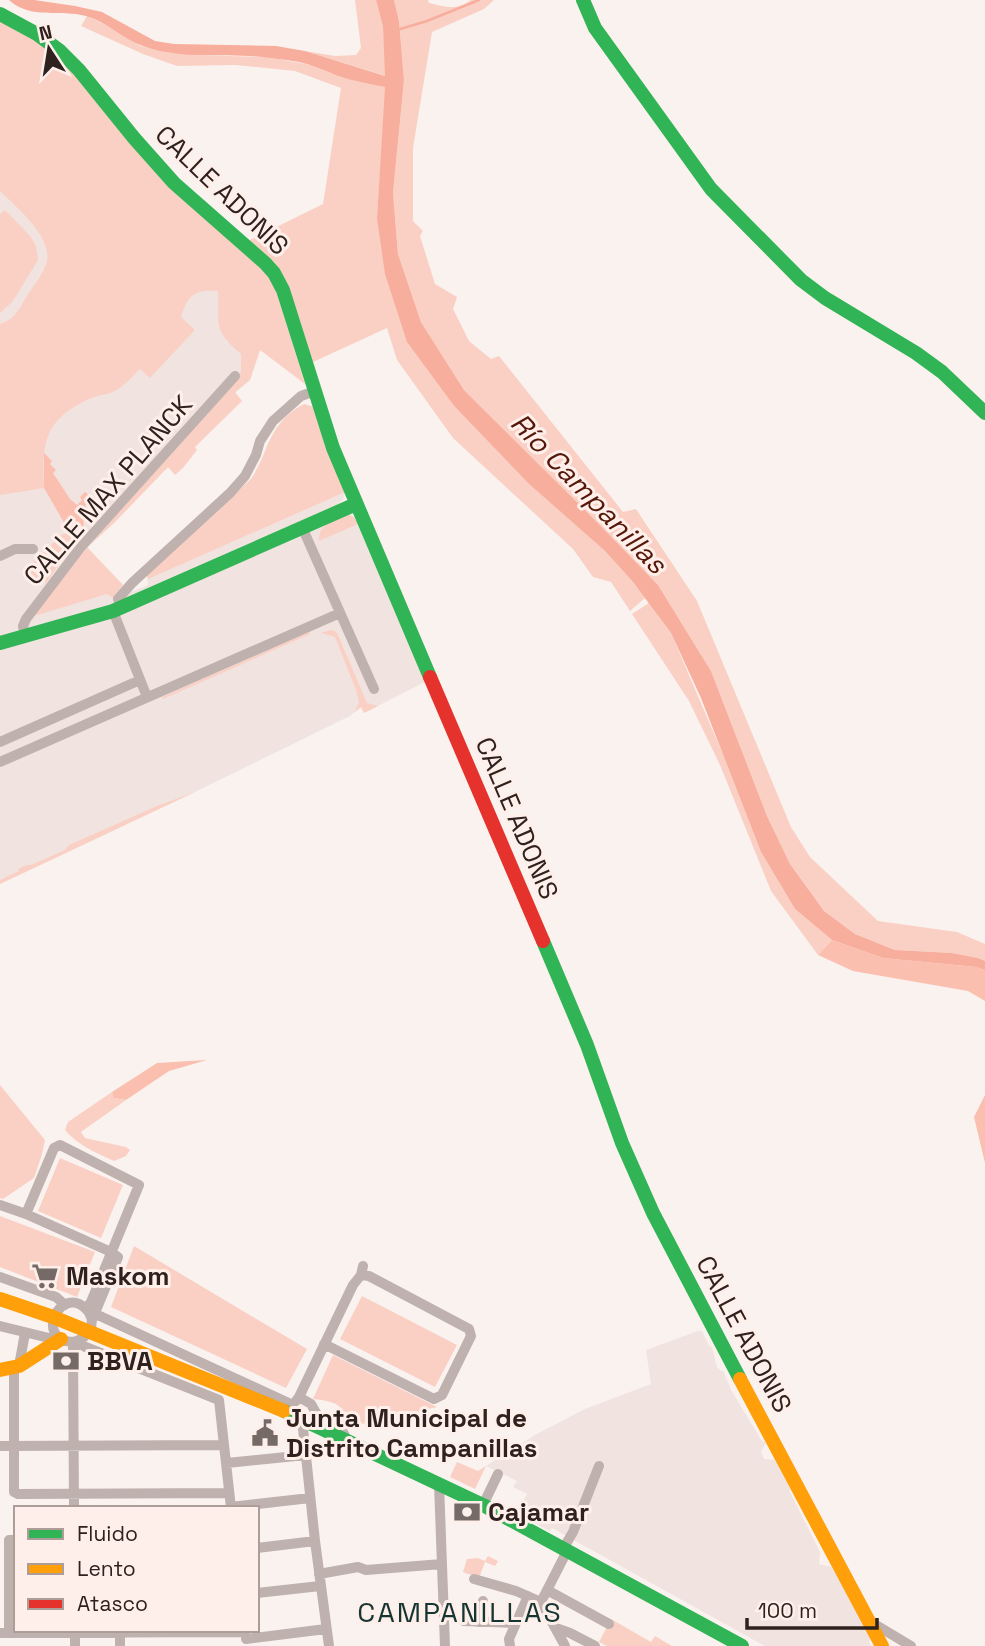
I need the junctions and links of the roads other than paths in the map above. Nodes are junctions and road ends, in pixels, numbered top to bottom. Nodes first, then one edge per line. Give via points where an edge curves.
1 (583, 0) edge
2 (0, 14) edge
3 (235, 376) dead end
4 (315, 391) junction
5 (985, 413) edge
6 (356, 504) junction
7 (302, 527) junction
8 (33, 549) dead end
9 (0, 556) edge
10 (117, 609) junction
11 (340, 612) junction
12 (25, 636) junction
13 (0, 643) edge
14 (140, 680) junction
15 (374, 689) dead end
16 (147, 697) junction
17 (0, 742) edge
18 (0, 762) edge
19 (0, 1205) edge
20 (26, 1214) junction
21 (111, 1252) junction
22 (0, 1277) edge
23 (0, 1299) edge
24 (65, 1304) junction
25 (88, 1312) junction
26 (54, 1317) junction
27 (0, 1326) edge
28 (89, 1332) junction
29 (25, 1333) junction
30 (64, 1342) junction
31 (324, 1344) junction
32 (11, 1368) edge
33 (296, 1408) junction
34 (348, 1440) junction
35 (225, 1445) junction
36 (0, 1446) edge
37 (13, 1446) junction
38 (73, 1446) junction
39 (306, 1455) junction
40 (227, 1463) junction
41 (599, 1466) dead end
42 (498, 1474) dead end
43 (439, 1483) junction
44 (229, 1493) junction
45 (74, 1494) junction
46 (310, 1498) junction
47 (483, 1505) junction
48 (74, 1506) edge
49 (231, 1506) edge
50 (247, 1506) edge
51 (14, 1540) edge
52 (315, 1541) junction
53 (259, 1548) edge
54 (565, 1550) junction
55 (442, 1564) junction
56 (319, 1574) junction
57 (474, 1579) dead end
58 (8, 1583) edge
59 (320, 1586) junction
60 (547, 1590) junction
61 (259, 1593) edge
62 (528, 1596) junction
63 (483, 1601) dead end
64 (541, 1602) junction
65 (464, 1621) dead end
66 (479, 1622) junction
67 (871, 1622) junction
68 (516, 1623) junction
69 (609, 1624) dead end
70 (556, 1628) junction
71 (327, 1629) junction
72 (75, 1632) edge
73 (4, 1633) edge
74 (120, 1633) junction
75 (246, 1637) edge
76 (717, 1639) edge
77 (75, 1646) edge
78 (120, 1646) edge
79 (329, 1646) edge
80 (445, 1646) edge
81 (510, 1646) edge
82 (565, 1646) edge
83 (595, 1646) edge
84 (743, 1646) edge
85 (882, 1646) edge
86 (911, 1646) edge

1 - 5 main road via 595,28 711,189 801,280 916,353
2 - 4 main road, CALLE ADONIS via 60,51 174,183 274,273
3 - 12 street, CALLE MAX PLANCK via 80,548 26,620
4 - 6 main road, CALLE ADONIS
4 - 10 street via 301,396 273,421 245,476 125,590
6 - 7 main road
6 - 67 main road, CALLE ADONIS via 587,1045 653,1213
7 - 10 main road
7 - 11 street
8 - 9 street
10 - 12 main road
10 - 14 street
11 - 15 street
11 - 16 street
12 - 13 main road
14 - 16 street
14 - 17 street
16 - 18 street
19 - 20 street
20 - 21 street
20 - 21 street via 54,1148 60,1145 139,1185
21 - 25 street via 118,1257 97,1308
22 - 24 street
23 - 26 main road
24 - 25 street via 77,1304
24 - 26 street
25 - 28 street
25 - 33 street
26 - 28 main road
26 - 30 street via 54,1329
27 - 29 street
28 - 30 street via 80,1341
28 - 33 main road via 240,1392
29 - 30 street
29 - 32 street
30 - 32 main road
30 - 35 street via 219,1400
30 - 38 street
31 - 31 street via 362,1271 469,1329 471,1336 442,1395 434,1399
31 - 33 street
32 - 37 street
33 - 34 main road
33 - 34 street via 311,1405 322,1418 341,1428
33 - 39 street
34 - 43 main road
35 - 38 street
35 - 40 street
36 - 37 street
37 - 38 street
37 - 45 street via 14,1492
38 - 45 street
39 - 40 street
39 - 46 street
40 - 44 street
41 - 54 street
42 - 47 street
43 - 47 main road
43 - 55 street
44 - 45 street
44 - 49 street
45 - 48 street
46 - 50 street
46 - 52 street
47 - 54 main road
51 - 58 street via 9,1540
52 - 53 street
52 - 56 street
54 - 60 street
54 - 76 main road
55 - 56 street via 373,1570 358,1567
55 - 80 street
56 - 59 street
57 - 62 street
58 - 73 street
59 - 61 street
59 - 71 street
60 - 64 street
60 - 69 street
62 - 64 street
62 - 68 street
63 - 66 street
64 - 70 street
65 - 66 street
66 - 68 street
67 - 85 main road, CALLE ADONIS
67 - 86 street
68 - 81 street
70 - 82 street
70 - 83 street
71 - 75 street
71 - 79 street
72 - 73 street
72 - 74 street
72 - 77 street
74 - 75 street
74 - 78 street
76 - 84 main road

